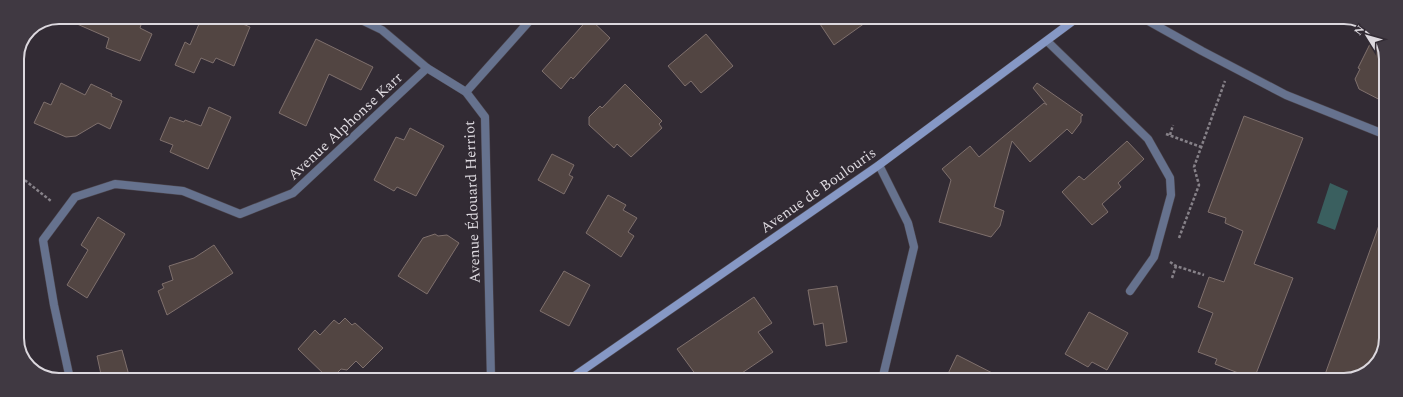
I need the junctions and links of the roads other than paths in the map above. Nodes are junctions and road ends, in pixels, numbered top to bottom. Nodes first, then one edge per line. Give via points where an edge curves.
1 (370, 24) edge
2 (527, 24) edge
3 (1069, 24) edge
4 (1154, 24) edge
5 (1047, 41) junction
6 (427, 68) junction
7 (466, 92) junction
8 (1379, 132) edge
9 (879, 165) junction
10 (1130, 291) dead end
11 (69, 373) edge
12 (491, 373) edge
13 (579, 373) edge
14 (884, 373) edge

1 - 6 street, Avenue Édouard Herriot via 382,30
2 - 7 street
3 - 5 street, Avenue de Boulouris
4 - 8 street via 1286,95
5 - 9 street, Avenue de Boulouris
5 - 10 street via 1148,139 1170,178 1171,195 1154,257
6 - 7 street, Avenue Édouard Herriot
6 - 11 street, Avenue Alphonse Karr via 293,193 240,214 184,191 116,184 75,197 43,240
7 - 12 street, Avenue Édouard Herriot via 486,116
9 - 13 street, Avenue de Boulouris
9 - 14 street via 908,223 914,247

